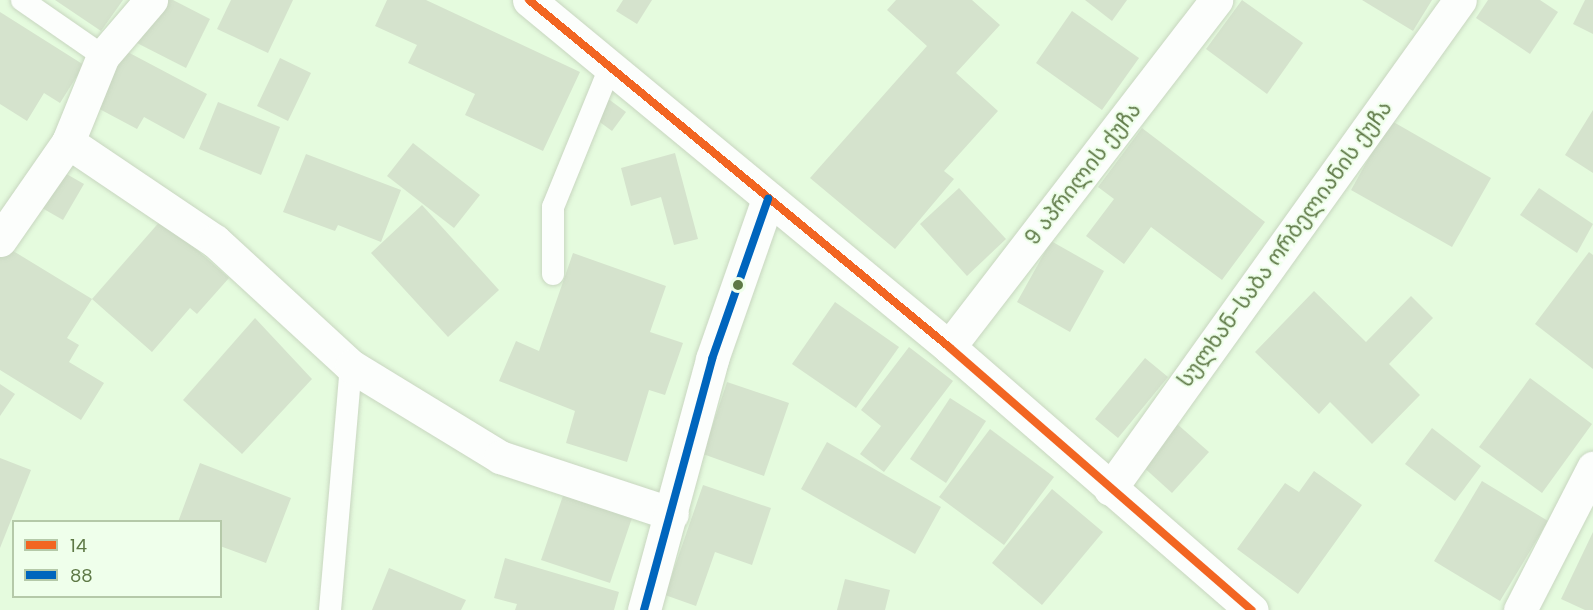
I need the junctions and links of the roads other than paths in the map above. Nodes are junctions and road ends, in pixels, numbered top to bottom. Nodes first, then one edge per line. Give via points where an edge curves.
1 (22, 0) edge
2 (151, 0) edge
3 (1216, 0) edge
4 (1460, 0) edge
5 (533, 1) edge
6 (103, 56) junction
7 (610, 67) junction
8 (68, 142) junction
9 (768, 199) junction
10 (0, 240) edge
11 (553, 274) dead end
12 (949, 347) junction
13 (351, 366) junction
14 (1593, 468) edge
15 (1110, 489) junction
16 (672, 514) junction
17 (1238, 606) edge
18 (330, 610) edge
19 (644, 610) edge
20 (1520, 610) edge

1 - 6 lane
2 - 6 street
3 - 12 street, 9 აპრილის ქუჩა
4 - 15 street, სულხან-საბა ორბელიანის ქუჩა
5 - 7 street
6 - 8 street
7 - 9 street
7 - 11 lane via 553,207
8 - 10 street
8 - 13 street via 215,241
9 - 12 street
9 - 16 street via 712,359
12 - 15 street
13 - 16 street via 500,457
13 - 18 lane
14 - 20 street
15 - 17 street
16 - 19 street

